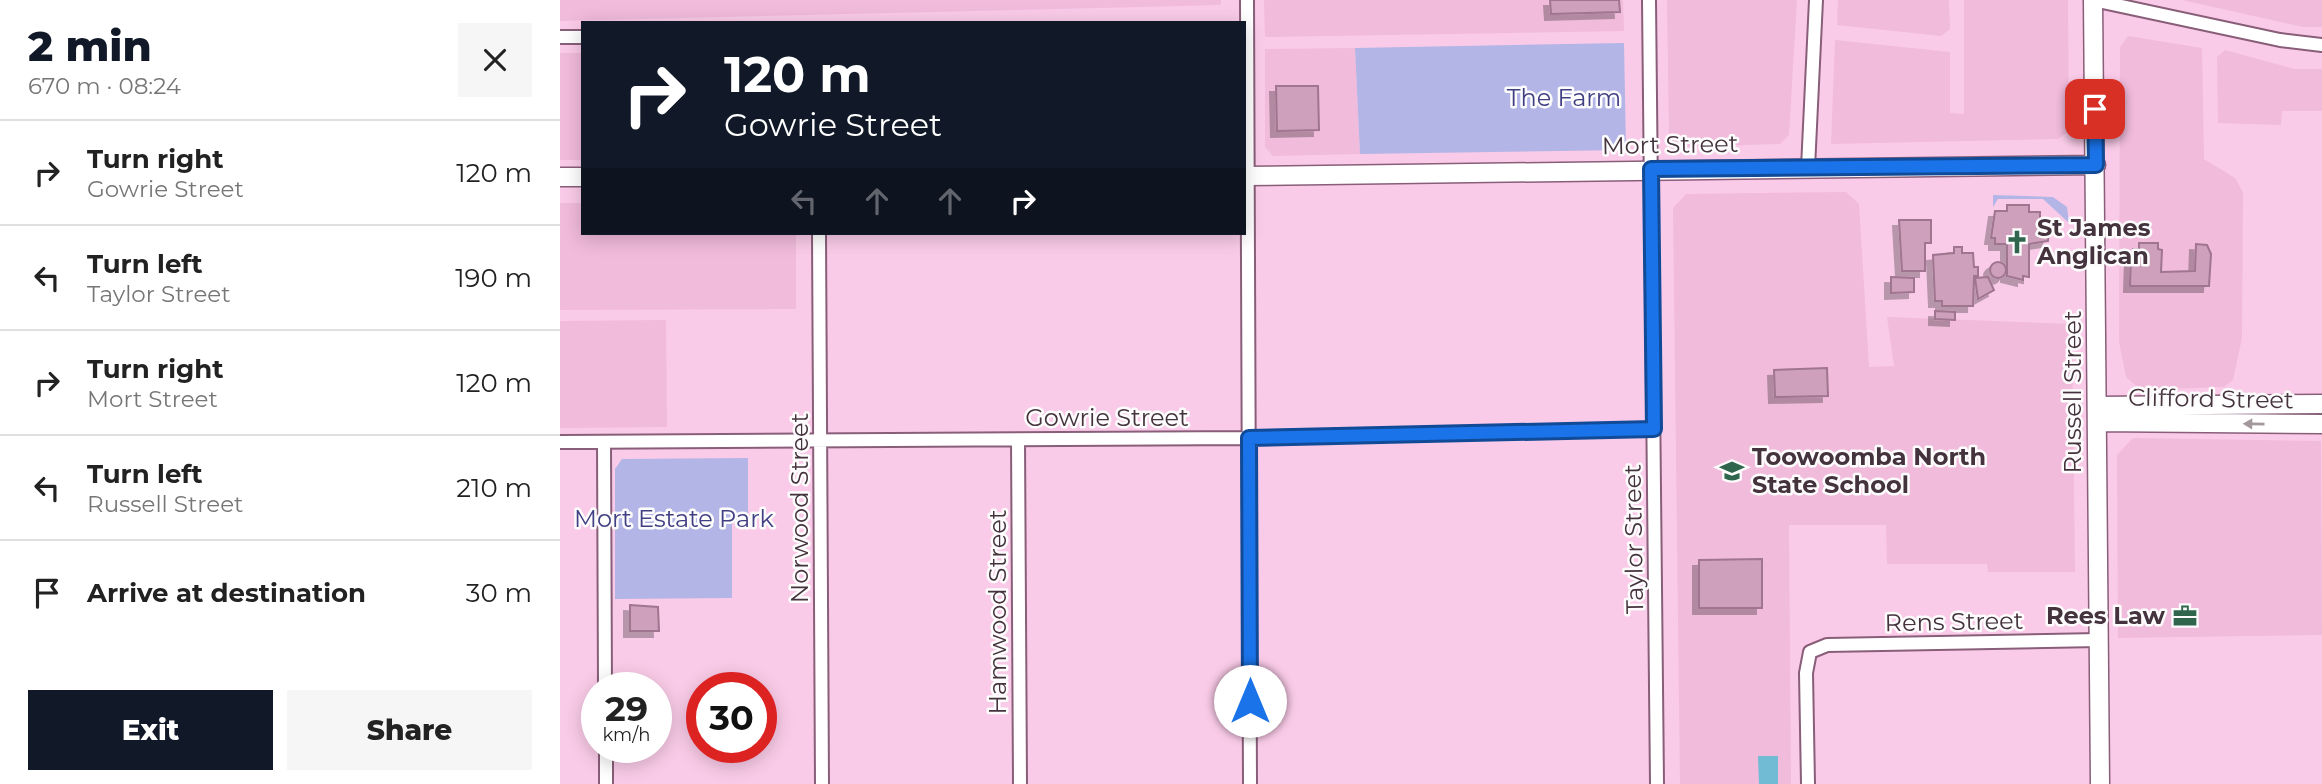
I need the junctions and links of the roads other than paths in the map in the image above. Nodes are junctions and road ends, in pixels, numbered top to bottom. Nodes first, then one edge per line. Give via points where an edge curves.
1 (1247, 0) edge
2 (1649, 0) edge
3 (1816, 0) edge
4 (2093, 0) edge
5 (1246, 29) edge
6 (560, 37) edge
7 (581, 37) edge
8 (2322, 45) edge
9 (2096, 165) junction
10 (1808, 168) junction
11 (1651, 169) junction
12 (1246, 176) edge
13 (560, 177) edge
14 (581, 177) edge
15 (819, 235) edge
16 (2322, 404) edge
17 (2099, 414) junction
18 (2322, 424) edge
19 (1654, 429) junction
20 (1249, 438) junction
21 (1018, 440) junction
22 (820, 441) junction
23 (560, 442) edge
24 (604, 442) junction
25 (2099, 640) junction
26 (605, 672) edge
27 (606, 763) edge
28 (606, 784) edge
29 (822, 784) edge
30 (1020, 784) edge
31 (1250, 784) edge
32 (1657, 784) edge
33 (1808, 784) edge
34 (2100, 784) edge

1 - 5 street
2 - 11 street, Taylor Street
3 - 10 street
4 - 8 street
4 - 9 main road, Russell Street
5 - 12 street
6 - 7 street
9 - 10 main road, Mort Street
9 - 17 main road, Russell Street
10 - 11 main road, Mort Street
11 - 12 main road, Mort Street
11 - 19 street, Taylor Street
12 - 20 street
13 - 14 main road
15 - 22 street, Norwood Street
16 - 17 main road, Clifford Street
18 -> 17 main road, Clifford Street
17 - 25 main road, Russell Street
19 - 20 street, Gowrie Street
19 - 32 street, Taylor Street
20 - 21 street, Gowrie Street
20 - 31 street
21 - 22 street, Gowrie Street
21 - 30 street, Hamwood Street
22 - 24 street, Gowrie Street
22 - 29 street, Norwood Street
23 - 24 street, Gowrie Street
24 - 26 street
25 - 33 street, Rens Street via 1826,645 1810,652 1806,673
25 - 34 main road, Russell Street
27 - 28 street

